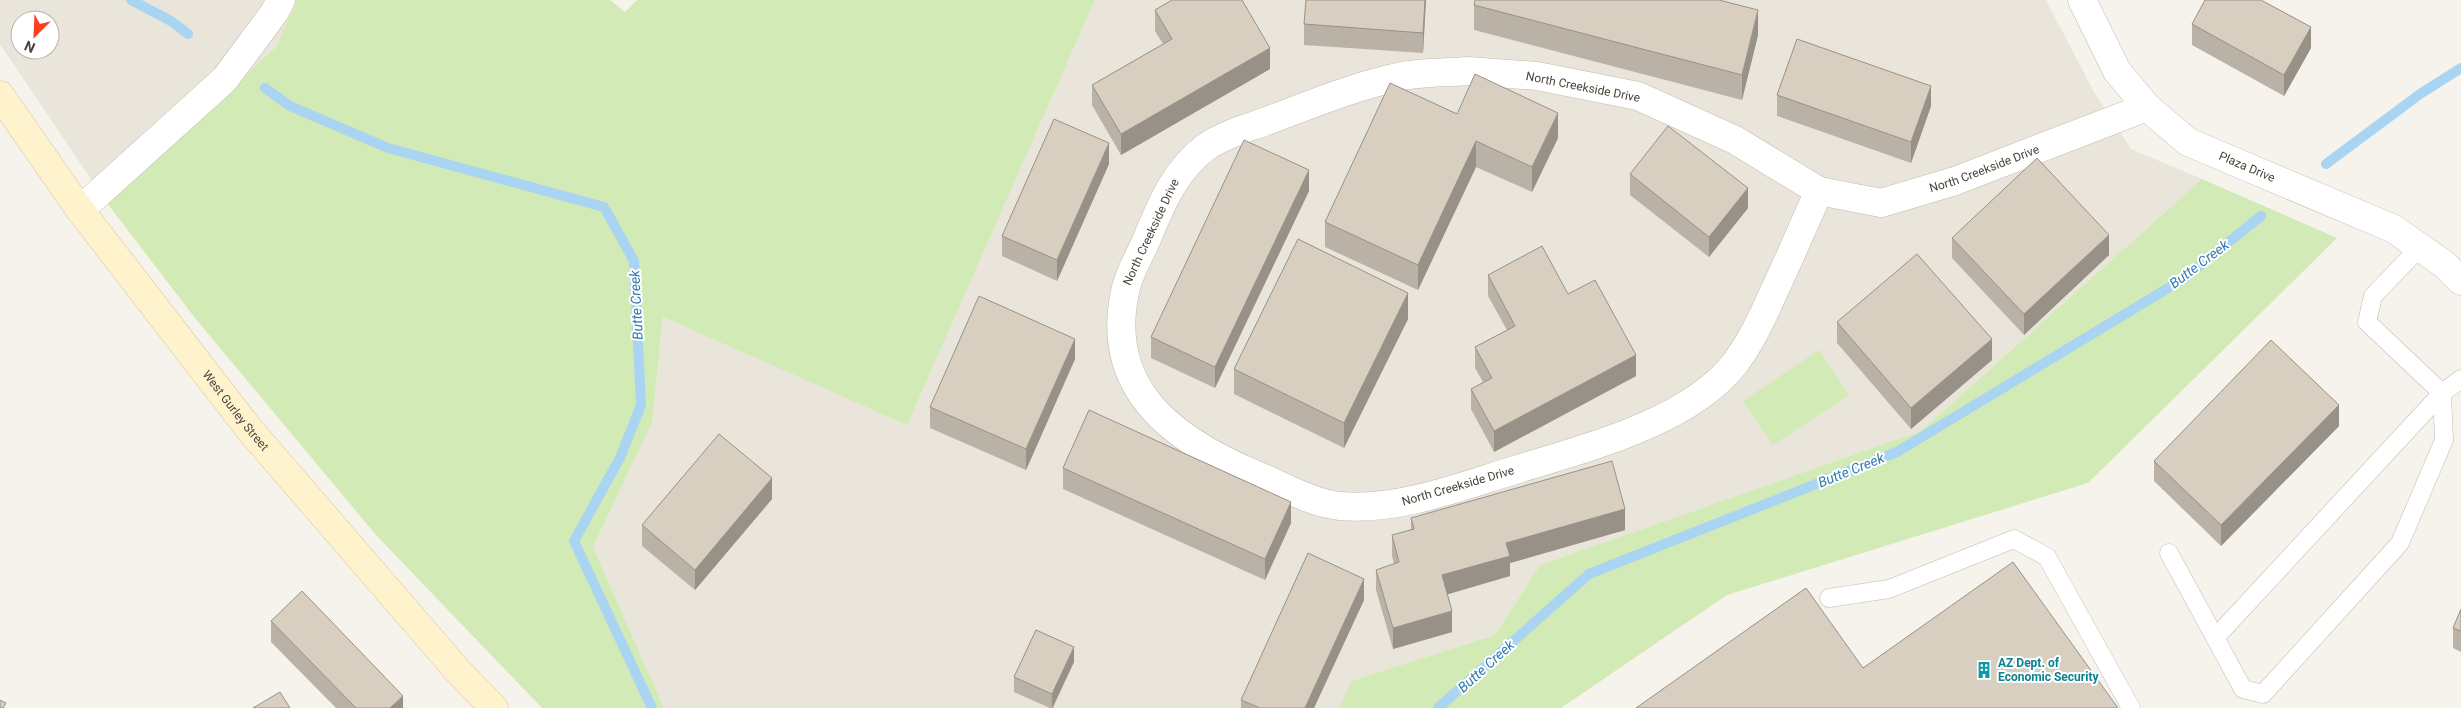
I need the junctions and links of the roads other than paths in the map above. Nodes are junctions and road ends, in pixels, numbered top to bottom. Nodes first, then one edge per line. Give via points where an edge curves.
1 (281, 0) edge
2 (2082, 0) edge
3 (0, 95) edge
4 (2147, 107) junction
5 (1819, 190) junction
6 (80, 210) junction
7 (2420, 248) junction
8 (2461, 281) edge
9 (2461, 379) edge
10 (2442, 393) junction
11 (2169, 553) dead end
12 (1828, 598) dead end
13 (2215, 638) junction
14 (494, 708) edge
15 (2132, 708) edge

1 - 6 street via 225,79
2 - 4 street, Plaza Drive via 2118,71
3 - 6 main road, West Gurley Street
4 - 5 street, North Creekside Drive via 1955,182 1880,203
4 - 7 street, Plaza Drive via 2188,142 2394,230
5 - 5 street, North Creekside Drive via 1735,140 1638,96 1537,76 1468,71 1399,77 1308,106 1218,140 1192,160 1168,189 1125,289 1120,338 1133,385 1149,406 1168,424 1209,451 1304,496 1338,506 1386,505 1541,462 1652,424 1698,397 1737,361 1760,321
6 - 14 main road, West Gurley Street via 249,429 457,670
7 - 8 street, Plaza Drive
7 - 10 lane via 2373,296 2367,322
9 - 10 lane
10 - 13 lane
10 - 13 lane via 2444,440 2400,543 2263,694 2242,689
11 - 13 lane
12 - 15 lane via 1889,589 2014,539 2047,557

